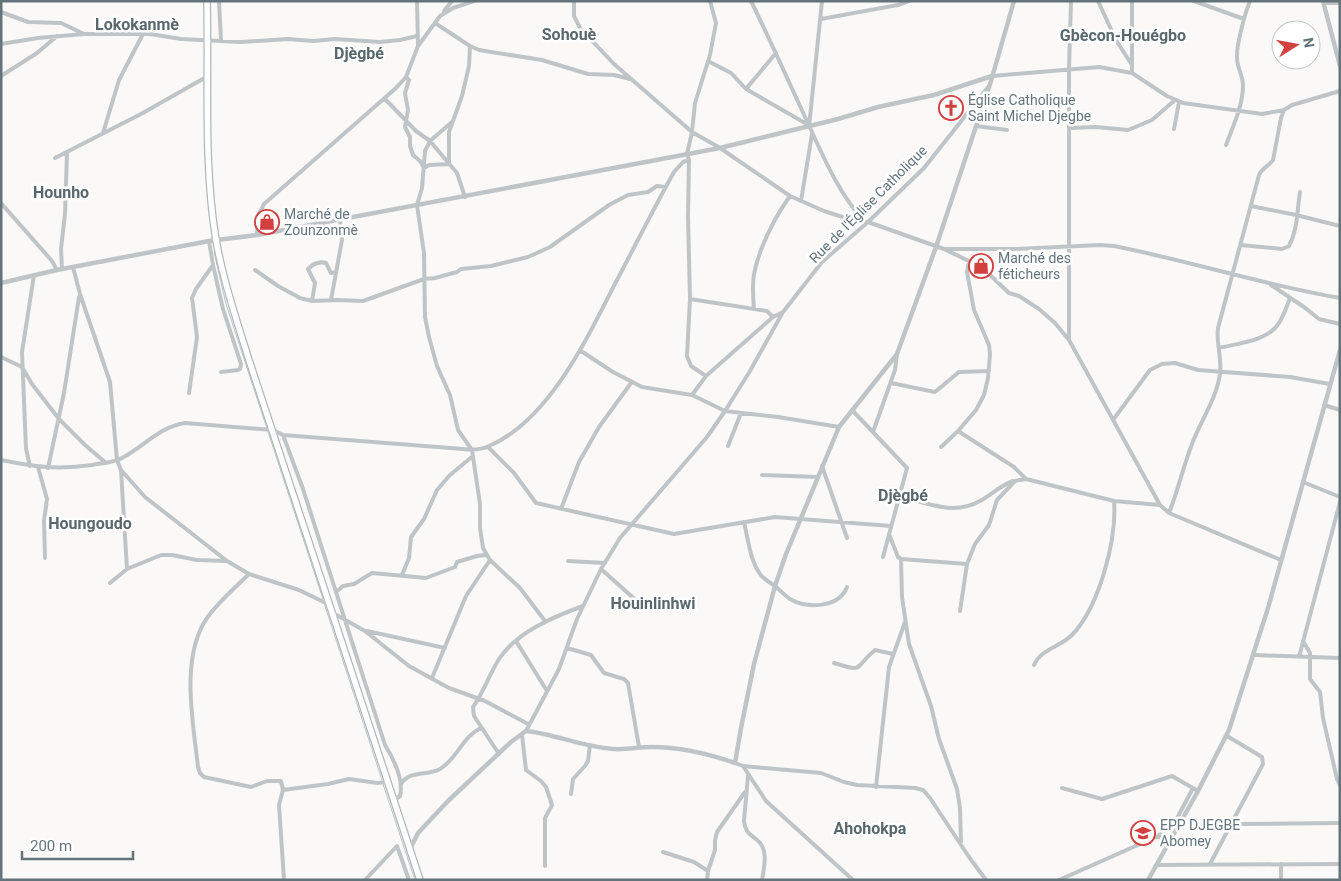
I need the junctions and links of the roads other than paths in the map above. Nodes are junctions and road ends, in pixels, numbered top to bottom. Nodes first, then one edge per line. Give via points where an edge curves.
1 (207, 1) edge
2 (219, 1) edge
3 (417, 1) edge
4 (452, 1) edge
5 (474, 1) edge
6 (574, 1) edge
7 (710, 1) edge
8 (750, 1) edge
9 (822, 1) edge
10 (909, 1) edge
11 (1014, 1) edge
12 (1071, 1) edge
13 (1098, 1) edge
14 (1132, 1) edge
15 (1194, 1) edge
16 (1250, 1) edge
17 (1324, 2) edge
18 (1340, 3) edge
19 (1, 12) edge
20 (440, 16) junction
21 (1244, 18) junction
22 (820, 19) junction
23 (435, 23) junction
24 (84, 34) junction
25 (144, 34) junction
26 (57, 36) junction
27 (417, 36) junction
28 (208, 40) junction
29 (221, 40) junction
30 (1, 44) edge
31 (418, 46) junction
32 (470, 46) junction
33 (1338, 49) edge
34 (776, 53) junction
35 (708, 61) junction
36 (1132, 65) junction
37 (1340, 66) edge
38 (1069, 69) junction
39 (1132, 73) junction
40 (1, 76) edge
41 (208, 76) junction
42 (992, 76) junction
43 (406, 77) junction
44 (632, 80) junction
45 (989, 86) junction
46 (746, 89) junction
47 (1340, 91) edge
48 (385, 99) junction
49 (1177, 101) junction
50 (1284, 110) junction
51 (1238, 111) junction
52 (406, 121) junction
53 (452, 122) junction
54 (808, 125) junction
55 (976, 126) junction
56 (1069, 128) junction
57 (1007, 130) dead end
58 (1174, 130) dead end
59 (416, 131) junction
60 (692, 132) junction
61 (812, 133) junction
62 (103, 134) junction
63 (410, 137) junction
64 (430, 141) junction
65 (1226, 145) dead end
66 (720, 148) junction
67 (67, 153) junction
68 (687, 154) junction
69 (55, 158) dead end
70 (689, 160) junction
71 (448, 164) junction
72 (423, 166) junction
73 (666, 187) junction
74 (1300, 192) dead end
75 (790, 196) junction
76 (465, 197) junction
77 (801, 201) junction
78 (1, 203) edge
79 (417, 205) junction
80 (1251, 206) junction
81 (1296, 214) junction
82 (340, 220) junction
83 (866, 221) junction
84 (1340, 226) edge
85 (257, 235) junction
86 (216, 240) junction
87 (209, 241) junction
88 (1241, 245) junction
89 (1069, 246) junction
90 (936, 247) junction
91 (944, 249) junction
92 (969, 261) junction
93 (213, 265) junction
94 (73, 267) junction
95 (59, 269) junction
96 (255, 270) dead end
97 (336, 272) junction
98 (1233, 274) junction
99 (34, 275) junction
100 (424, 279) junction
101 (1, 283) edge
102 (1268, 283) junction
103 (80, 294) junction
104 (1290, 298) junction
105 (1340, 298) edge
106 (690, 299) junction
107 (331, 300) junction
108 (312, 301) junction
109 (227, 307) junction
110 (754, 309) junction
111 (783, 312) junction
112 (773, 317) junction
113 (1340, 324) edge
114 (1069, 340) junction
115 (1219, 348) junction
116 (1340, 350) edge
117 (581, 351) junction
118 (897, 354) junction
119 (1, 357) edge
120 (22, 367) junction
121 (1337, 367) edge
122 (221, 372) dead end
123 (989, 372) junction
124 (1220, 372) junction
125 (706, 376) junction
126 (631, 383) junction
127 (891, 383) junction
128 (1330, 384) junction
129 (189, 393) dead end
130 (692, 395) junction
131 (1324, 405) junction
132 (852, 410) junction
133 (1340, 410) edge
134 (725, 412) junction
135 (741, 413) junction
136 (59, 418) junction
137 (1112, 420) junction
138 (839, 428) junction
139 (273, 430) junction
140 (958, 431) junction
141 (873, 432) junction
142 (283, 434) junction
143 (728, 446) dead end
144 (488, 447) junction
145 (941, 448) dead end
146 (472, 450) junction
147 (473, 456) junction
148 (1, 460) edge
149 (117, 460) junction
150 (106, 463) junction
151 (30, 466) junction
152 (822, 466) junction
153 (38, 467) junction
154 (48, 468) junction
155 (121, 470) junction
156 (762, 475) dead end
157 (818, 477) junction
158 (1026, 479) junction
159 (1015, 481) junction
160 (1303, 482) junction
161 (900, 496) junction
162 (1340, 497) edge
163 (1114, 501) junction
164 (1340, 502) edge
165 (1160, 505) junction
166 (562, 509) junction
167 (1169, 513) junction
168 (801, 519) junction
169 (841, 521) junction
170 (744, 522) junction
171 (630, 525) junction
172 (892, 526) junction
173 (889, 534) junction
174 (847, 538) dead end
175 (486, 555) junction
176 (883, 557) dead end
177 (45, 558) dead end
178 (901, 559) junction
179 (490, 560) junction
180 (1280, 560) junction
181 (227, 561) junction
182 (568, 561) dead end
183 (605, 563) junction
184 (967, 564) junction
185 (601, 569) junction
186 (127, 570) junction
187 (249, 574) junction
188 (402, 575) junction
189 (110, 584) dead end
190 (775, 586) junction
191 (846, 587) dead end
192 (336, 592) junction
193 (330, 605) junction
194 (584, 606) junction
195 (653, 606) dead end
196 (960, 611) dead end
197 (333, 613) junction
198 (344, 620) junction
199 (906, 620) junction
200 (545, 621) junction
201 (365, 630) junction
202 (516, 640) junction
203 (1303, 641) junction
204 (445, 648) junction
205 (567, 648) junction
206 (1340, 652) edge
207 (893, 654) junction
208 (1254, 655) junction
209 (1300, 657) junction
210 (1311, 657) junction
211 (1339, 658) edge
212 (834, 663) dead end
213 (1034, 665) dead end
214 (432, 678) junction
215 (547, 691) junction
216 (479, 699) junction
217 (528, 724) junction
218 (481, 728) junction
219 (524, 733) junction
220 (1227, 736) junction
221 (590, 745) junction
222 (638, 747) junction
223 (499, 754) junction
224 (735, 763) junction
225 (743, 766) junction
226 (748, 776) junction
227 (384, 782) junction
228 (401, 784) junction
229 (1340, 785) edge
230 (876, 787) junction
231 (1062, 788) dead end
232 (1196, 789) junction
233 (283, 790) junction
234 (747, 790) junction
235 (571, 794) dead end
236 (393, 801) junction
237 (1340, 823) edge
238 (1232, 824) junction
239 (1158, 836) junction
240 (1169, 843) junction
241 (961, 844) junction
242 (410, 849) junction
243 (663, 852) dead end
244 (1210, 864) junction
245 (1281, 864) junction
246 (1340, 864) edge
247 (1157, 865) junction
248 (545, 866) dead end
249 (708, 872) junction
250 (284, 880) edge
251 (365, 880) edge
252 (408, 880) edge
253 (420, 880) edge
254 (707, 880) edge
255 (762, 880) edge
256 (853, 880) edge
257 (986, 880) edge
258 (1059, 880) edge
259 (1148, 880) edge
260 (1281, 880) edge

1 - 28 main road
2 - 29 street
3 - 27 street
4 - 20 street
5 - 20 street
6 - 44 street via 574,16 580,28
7 - 35 street via 716,23
8 - 34 street
9 - 22 street
10 - 22 street
11 - 42 street
12 - 38 street
13 - 36 street
14 - 36 street
15 - 21 street
16 - 21 street
17 - 18 street
17 - 33 street
19 - 24 street via 28,22 60,23
20 - 23 street
21 - 51 street via 1237,54 1243,83
22 - 54 street
23 - 31 street
23 - 32 street
24 - 25 street
24 - 26 street
25 - 28 street
25 - 62 street via 119,80
26 - 30 street
26 - 40 street
27 - 29 street via 380,42
27 - 31 street
28 - 29 street
28 - 41 main road
31 - 43 street
32 - 44 street via 558,64 588,74 614,75
32 - 53 street via 462,96
33 - 37 street
34 - 46 street
34 - 54 street
35 - 46 street via 731,73
35 - 60 street via 695,103
36 - 39 street
38 - 39 street via 1092,66
38 - 42 street
38 - 56 street
39 - 49 street
41 - 62 street
41 - 86 main road via 208,140
42 - 45 street
42 - 54 street via 934,96
43 - 48 street
43 - 52 street via 409,80 405,93
44 - 60 street
45 - 55 street
45 - 83 street, Rue de l'Église Catholique via 924,168
46 - 54 street
47 - 50 street
48 - 52 street
48 - 85 street via 264,204 258,216
49 - 51 street
49 - 56 street via 1152,120 1128,130
49 - 58 street
50 - 51 street via 1262,114
50 - 80 street via 1273,160 1261,170
51 - 65 street
52 - 59 street
52 - 63 street
53 - 64 street
53 - 71 street
54 - 61 street
54 - 66 street
55 - 57 street
55 - 90 street
56 - 89 street
59 - 63 street
59 - 64 street
60 - 66 street
60 - 68 street
61 - 77 street
61 - 83 street via 849,202
62 - 67 street
63 - 72 street via 413,155
64 - 71 street
64 - 72 street
66 - 68 street
66 - 75 street
67 - 69 street
67 - 95 street
68 - 70 street
68 - 76 street
70 - 73 street via 680,164
70 - 106 street
71 - 72 street
71 - 76 street via 460,178
72 - 79 street
73 - 100 street via 657,186 648,192 628,194 528,257
73 - 117 street
74 - 81 street
75 - 77 street
75 - 110 street via 772,226 755,272
76 - 79 street
77 - 83 street via 852,220
78 - 95 street
79 - 82 street
79 - 100 street
80 - 81 street
80 - 88 street
81 - 84 street
81 - 88 street via 1296,227 1286,248
82 - 85 street
82 - 97 street via 342,240
83 - 90 street
83 - 111 street, Rue de l'Église Catholique via 822,262
85 - 86 street
86 - 87 street
86 - 109 main road
87 - 93 street
87 - 94 street
88 - 98 street
89 - 91 street
89 - 98 street via 1114,246
89 - 114 street
90 - 91 street
90 - 118 street
91 - 92 street
92 - 114 street via 1010,293 1039,309
92 - 123 street via 967,272 974,310 989,345
93 - 109 street
93 - 129 street via 192,298 197,337
94 - 95 street
94 - 103 street
95 - 99 street
96 - 108 street via 300,298
97 - 107 street
97 - 108 street via 331,273 326,262 308,269 315,283
98 - 102 street
98 - 115 street via 1218,328
99 - 101 street
99 - 120 street
100 - 107 street via 371,299
100 - 146 street via 425,317 433,355 450,395 458,430
102 - 104 street
102 - 105 street
103 - 136 street
103 - 149 street via 110,382
104 - 113 street via 1319,320
104 - 115 street via 1275,329 1260,337
106 - 110 street
106 - 125 street via 688,362
107 - 108 street
109 - 122 street via 241,364 238,370
109 - 139 main road
110 - 112 street via 767,311
111 - 112 street, Rue de l'Église Catholique
111 - 134 street
112 - 125 street, Rue de l'Église Catholique
114 - 137 street
115 - 124 street
116 - 121 street
117 - 126 street
117 - 144 street via 536,412
118 - 127 street
118 - 132 street
119 - 120 street
120 - 136 street
120 - 151 street via 26,449
121 - 128 street
123 - 127 street via 959,372 935,392
123 - 140 street via 981,402
124 - 128 street via 1290,377
124 - 137 street via 1193,369 1175,362 1157,365
124 - 167 street via 1212,404 1191,446
125 - 130 street, Rue de l'Église Catholique
126 - 130 street
126 - 166 street via 579,462
127 - 141 street
128 - 131 street
130 - 134 street
131 - 133 street
131 - 160 street
132 - 138 street
132 - 141 street
134 - 135 street
134 - 171 street
135 - 138 street
135 - 143 street
136 - 150 street
136 - 154 street
137 - 165 street
138 - 152 street
139 - 142 street
139 - 149 street via 176,424
139 - 193 main road
140 - 145 street
140 - 158 street
141 - 161 street via 907,468
142 - 146 street
142 - 192 street
144 - 146 street
144 - 166 street via 514,473 536,503
146 - 147 street
147 - 175 street via 481,539
147 - 188 street via 437,490 424,519 411,537 409,558
148 - 151 street
149 - 150 street
149 - 155 street
150 - 154 street
151 - 153 street
152 - 157 street
152 - 169 street
153 - 154 street
153 - 177 street via 47,499
155 - 181 street via 145,496
155 - 186 street
156 - 157 street
157 - 168 street
158 - 159 street
158 - 163 street
159 - 161 street via 959,509 947,509
159 - 184 street via 997,500 989,525 975,544
160 - 162 street
160 - 180 street
161 - 172 street
163 - 165 street
163 - 213 street via 1113,532 1091,609 1071,636 1037,657
164 - 203 street
165 - 167 street
166 - 171 street
167 - 180 street
168 - 169 street
168 - 170 street via 775,517
168 - 190 street
169 - 172 street
169 - 174 street
170 - 171 street via 674,534
170 - 190 street via 759,573
171 - 183 street
172 - 173 street
173 - 176 street
173 - 178 street
175 - 179 street
175 - 188 street via 457,562 455,567 426,578
178 - 184 street
178 - 199 street
179 - 200 street via 520,588
179 - 204 street via 466,596
180 - 208 street
181 - 186 street via 161,555
181 - 187 street
182 - 183 street
183 - 185 street
184 - 196 street
185 - 194 street
185 - 195 street via 639,603
186 - 189 street
187 - 193 street via 299,590
187 - 233 street via 216,605 196,640 190,684 198,767 204,777 251,787 267,781 281,781
188 - 192 street via 372,573
190 - 191 street via 791,600 820,605 838,600
190 - 224 street via 748,692
192 - 198 street
193 - 197 main road
194 - 200 street
194 - 205 street
197 - 198 street
197 - 227 main road
198 - 201 street
198 - 228 street
199 - 207 street
199 - 241 street via 909,644 957,789
200 - 202 street
201 - 204 street
201 - 214 street via 409,666
202 - 215 street
202 - 216 street via 498,661
203 - 209 street
203 - 210 street
204 - 214 street
205 - 215 street
205 - 222 street via 591,655 604,673 628,682
206 - 211 street
207 - 212 street via 874,650 858,668 853,669
207 - 230 street
208 - 209 street
208 - 220 street
209 - 210 street
210 - 211 street
210 - 229 street via 1310,679 1320,692
214 - 216 street
215 - 217 street
216 - 217 street
216 - 218 street via 473,707
217 - 219 street
218 - 223 street
218 - 228 street via 468,738 443,768 408,777
219 - 221 street via 545,734
219 - 223 street
219 - 248 street via 526,770 546,787 552,805 545,818
220 - 232 street
220 - 238 street via 1263,760
221 - 222 street via 612,749
221 - 235 street via 588,760 573,779
222 - 224 street via 654,746 701,753
223 - 242 street via 431,819 418,833
224 - 225 street
225 - 226 street
225 - 230 street via 821,773 844,782
226 - 234 street
226 - 256 street via 766,802
227 - 233 street via 349,779
227 - 236 main road
228 - 236 street via 400,796
230 - 241 street via 923,790
231 - 232 street via 1102,799 1172,776
232 - 239 street via 1175,822
232 - 240 street
233 - 250 street via 279,805
234 - 249 street via 717,832
234 - 255 street via 745,828 761,845 764,854
236 - 242 main road
237 - 238 street
238 - 244 street
239 - 240 street
239 - 258 street
240 - 247 street
241 - 257 street
242 - 253 main road
243 - 249 street via 694,862
244 - 245 street
244 - 247 street
245 - 246 street
245 - 260 street
247 - 259 street
249 - 254 street
251 - 252 street via 397,846

